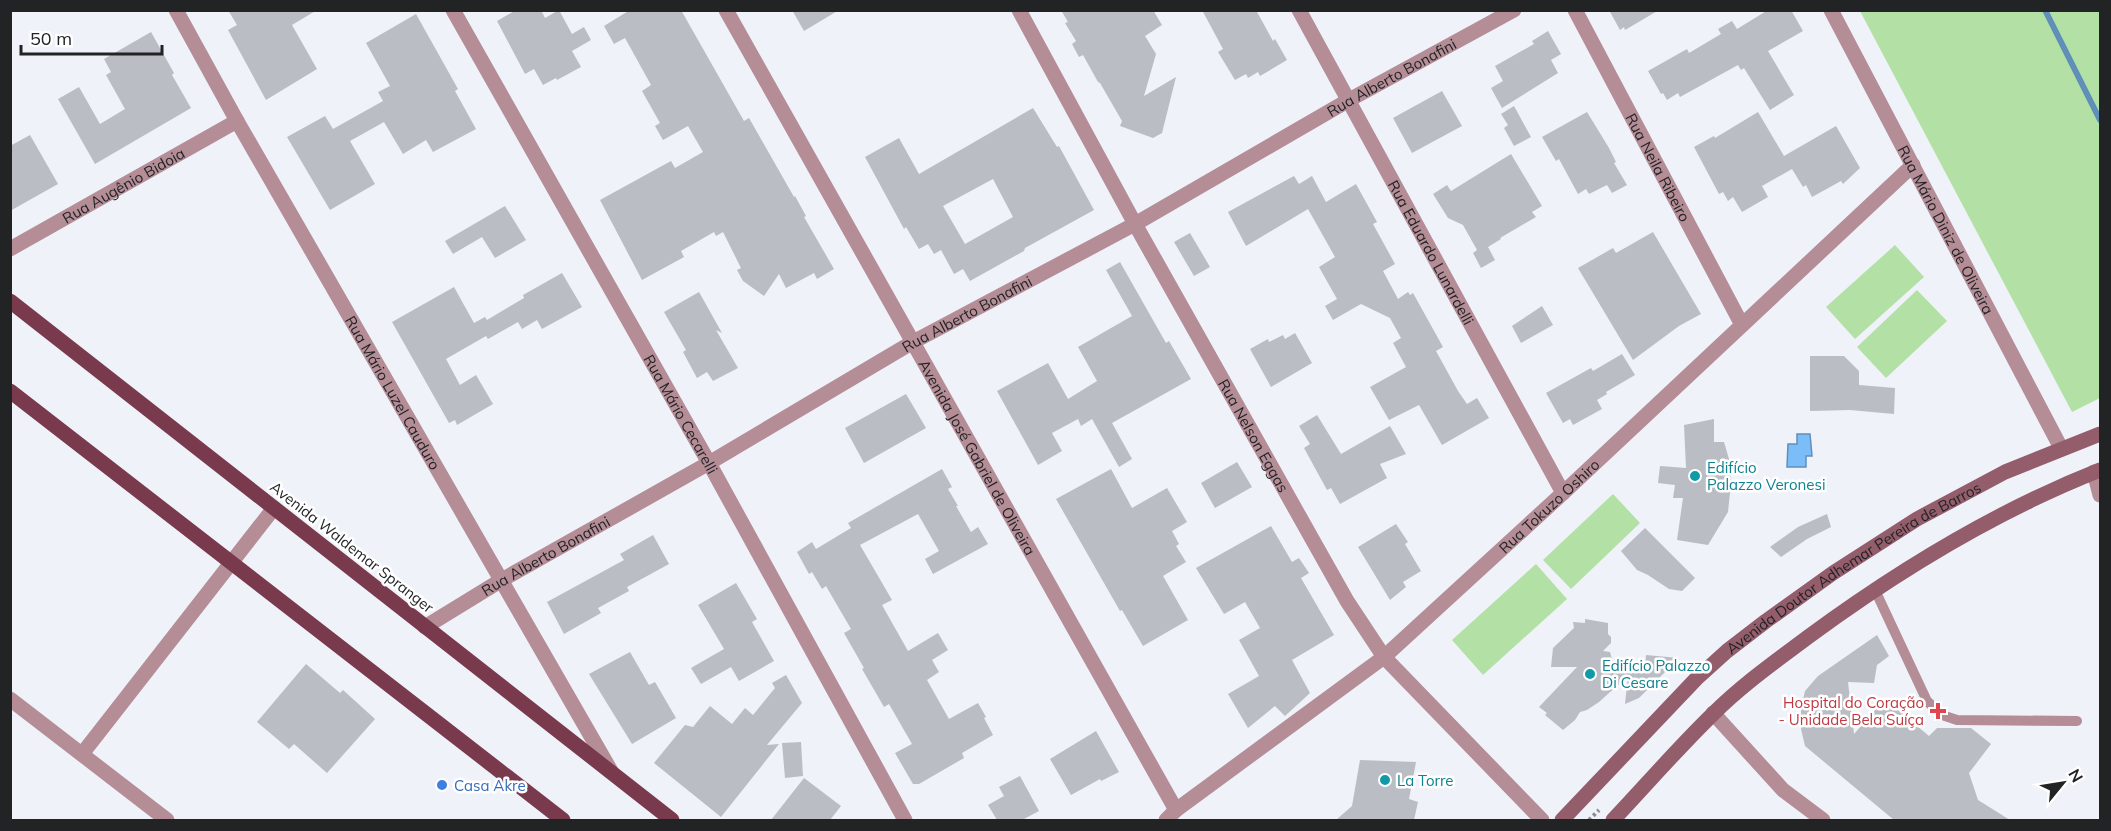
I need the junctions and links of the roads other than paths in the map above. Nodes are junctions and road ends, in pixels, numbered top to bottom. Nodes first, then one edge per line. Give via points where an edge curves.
1 (176, 10) edge
2 (453, 10) edge
3 (726, 10) edge
4 (1019, 10) edge
5 (1299, 10) edge
6 (1515, 10) edge
7 (1575, 10) edge
8 (1831, 10) edge
9 (1349, 100) junction
10 (237, 122) junction
11 (1913, 165) junction
12 (1135, 224) junction
13 (10, 249) edge
14 (10, 301) edge
15 (1742, 325) junction
16 (913, 342) junction
17 (10, 391) edge
18 (2100, 434) edge
19 (2061, 448) junction
20 (709, 463) junction
21 (2097, 471) edge
22 (1563, 493) junction
23 (2100, 495) edge
24 (274, 508) junction
25 (232, 562) junction
26 (500, 581) junction
27 (1875, 590) junction
28 (425, 627) junction
29 (1384, 657) junction
30 (10, 699) edge
31 (1713, 713) junction
32 (2078, 721) dead end
33 (81, 754) junction
34 (612, 774) junction
35 (1171, 815) edge
36 (167, 820) edge
37 (563, 820) edge
38 (672, 820) edge
39 (905, 820) edge
40 (1542, 820) edge
41 (1562, 820) edge
42 (1613, 820) edge
43 (1823, 820) edge

1 - 10 street, Rua Mário Luzel Cauduro
2 - 20 street, Rua Mário Cecarelli
3 - 16 street, Avenida José Gabriel de Oliveira
4 - 12 street, Rua Nelson Eggas
5 - 9 street, Rua Eduardo Lunardelli
6 - 9 street, Rua Alberto Bonafini
7 - 15 street, Rua Neila Ribeiro
8 - 11 street, Rua Mário Diniz de Oliveira
9 - 12 street, Rua Alberto Bonafini
9 - 22 street, Rua Eduardo Lunardelli
10 - 13 street, Rua Augênio Bidoia
10 - 26 street, Rua Mário Luzel Cauduro
11 - 15 street, Rua Tokuzo Oshiro
11 - 19 street, Rua Mário Diniz de Oliveira
12 - 16 street, Rua Alberto Bonafini
12 - 29 street, Rua Nelson Eggas via 1347,601
14 - 24 main road, Avenida Waldemar Spranger
15 - 22 street, Rua Tokuzo Oshiro
16 - 20 street, Rua Alberto Bonafini
16 - 35 street, Avenida José Gabriel de Oliveira
17 - 25 main road
18 - 19 street, Avenida Doutor Adhemar Pereira de Barros
19 - 41 street, Avenida Doutor Adhemar Pereira de Barros via 2005,472 1917,519 1766,621 1696,679
20 - 26 street, Rua Alberto Bonafini
20 - 39 street, Rua Mário Cecarelli
21 - 23 street
21 - 27 street, Avenida Doutor Adhemar Pereira de Barros via 2029,501 1933,552
22 - 29 street, Rua Tokuzo Oshiro
24 - 25 street
24 - 28 main road, Avenida Waldemar Spranger
25 - 33 street
25 - 37 main road
26 - 28 street, Rua Alberto Bonafini
26 - 34 street, Rua Mário Luzel Cauduro
27 - 31 street, Avenida Doutor Adhemar Pereira de Barros via 1767,668
27 - 32 lane via 1927,701 1941,715 1957,720
28 - 34 main road, Avenida Waldemar Spranger
29 - 35 street, Rua Tokuzo Oshiro
29 - 40 street, Rua Nelson Eggas
30 - 33 street
31 - 42 street, Avenida Doutor Adhemar Pereira de Barros
31 - 43 street via 1783,790
33 - 36 street
34 - 38 main road, Avenida Waldemar Spranger

